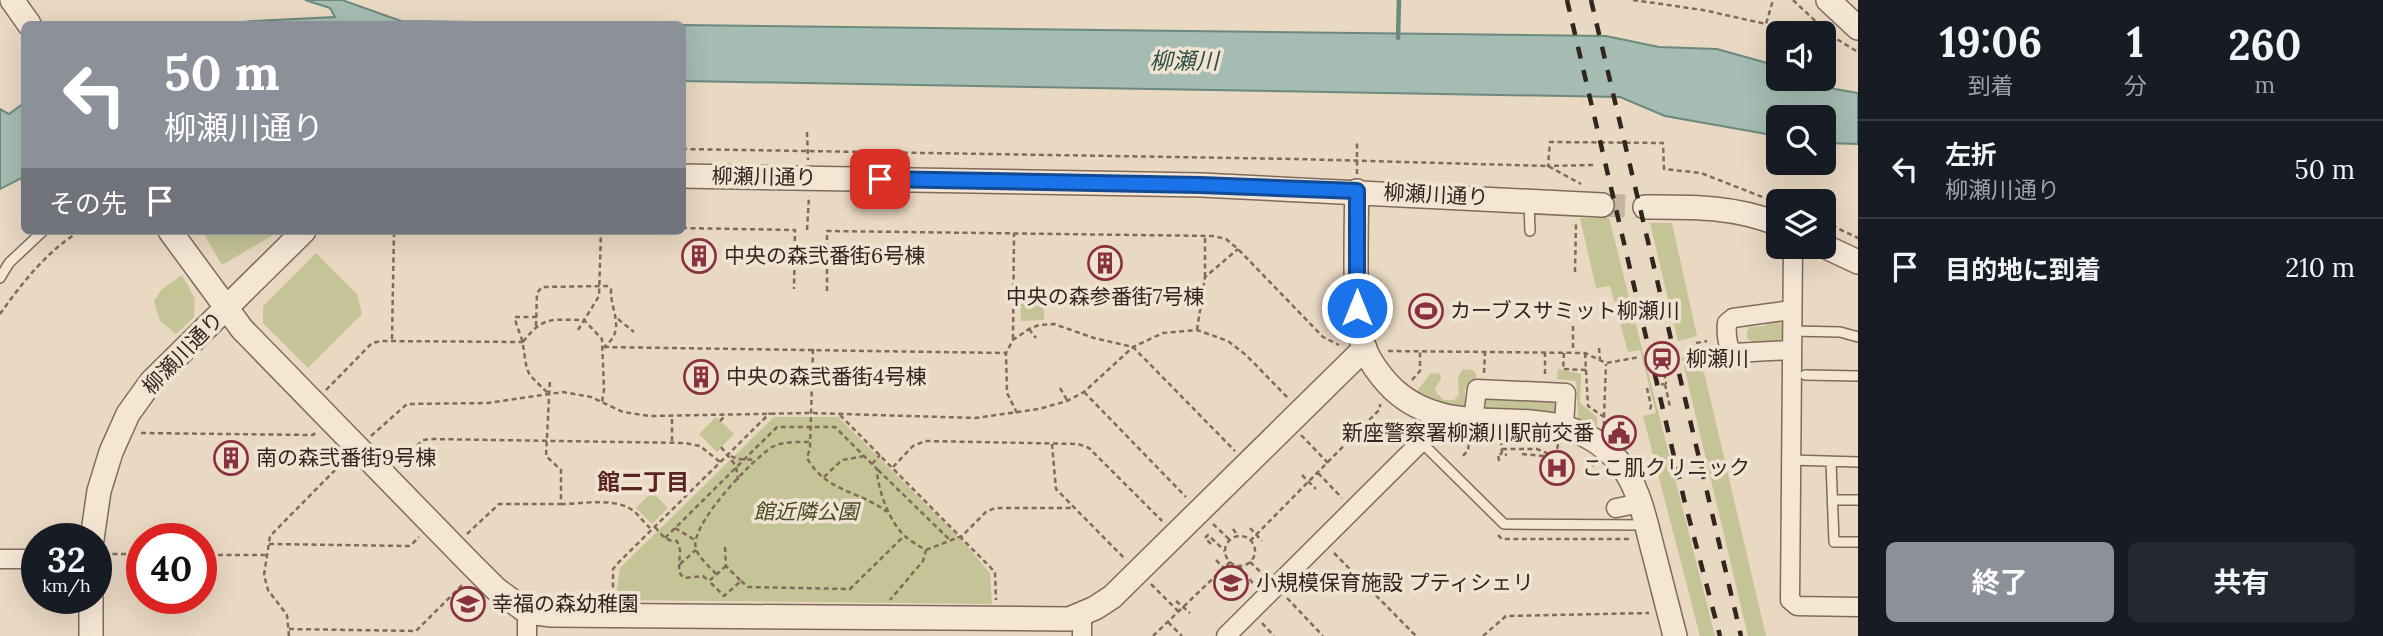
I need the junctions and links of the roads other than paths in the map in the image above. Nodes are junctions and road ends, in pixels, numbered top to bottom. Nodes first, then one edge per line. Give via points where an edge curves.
1 (12, 0) edge
2 (1828, 0) edge
3 (27, 21) edge
4 (1858, 28) edge
5 (686, 176) edge
6 (1357, 191) junction
7 (1530, 200) junction
8 (1602, 205) tunnel mouth
9 (1646, 207) tunnel mouth
10 (1766, 221) edge
11 (1530, 231) dead end
12 (39, 235) edge
13 (173, 235) edge
14 (299, 235) edge
15 (1836, 252) edge
16 (1793, 259) edge
17 (1858, 262) edge
18 (0, 278) edge
19 (226, 309) junction
20 (1791, 310) junction
21 (1791, 331) junction
22 (1858, 337) edge
23 (1372, 350) junction
24 (1791, 350) junction
25 (1805, 375) dead end
26 (1858, 376) edge
27 (1447, 417) junction
28 (1472, 425) junction
29 (1561, 435) junction
30 (1422, 443) junction
31 (1791, 460) junction
32 (1831, 462) junction
33 (1858, 462) edge
34 (1833, 500) junction
35 (1858, 500) edge
36 (1616, 508) dead end
37 (1643, 514) junction
38 (98, 523) edge
39 (1858, 542) edge
40 (0, 559) edge
41 (21, 559) edge
42 (1858, 607) edge
43 (527, 612) junction
44 (91, 614) edge
45 (1082, 625) edge
46 (91, 636) edge
47 (527, 636) edge
48 (1226, 636) edge
49 (1675, 636) edge

1 - 3 street
2 - 4 street
5 - 6 street, 柳瀬川通り
6 - 7 street, 柳瀬川通り
6 - 23 street via 1357,308
7 - 8 street, 柳瀬川通り
7 - 11 lane
9 - 10 street via 1732,210
12 - 18 lane
13 - 19 street
14 - 19 street, 柳瀬川通り
15 - 17 street
16 - 20 street
19 - 38 street, 柳瀬川通り via 151,382 128,414 99,491
19 - 43 street via 488,581
20 - 21 street
20 - 24 street via 1733,318 1727,323 1733,353
21 - 22 lane
21 - 24 street
23 - 27 street via 1382,378 1399,394 1423,410
23 - 45 street
24 - 31 street
25 - 26 lane
27 - 28 street
27 - 30 street
28 - 29 street via 1540,421
28 - 29 street via 1477,389 1566,393
29 - 37 street via 1590,437 1616,458 1631,478
30 - 37 lane via 1504,524
30 - 48 street
31 - 32 lane
31 - 42 street via 1790,600 1797,606
32 - 33 lane
32 - 34 lane
34 - 35 lane
34 - 39 lane via 1835,542
36 - 37 street
37 - 49 street
40 - 41 street
43 - 45 street via 1069,619
43 - 47 street
44 - 46 street

